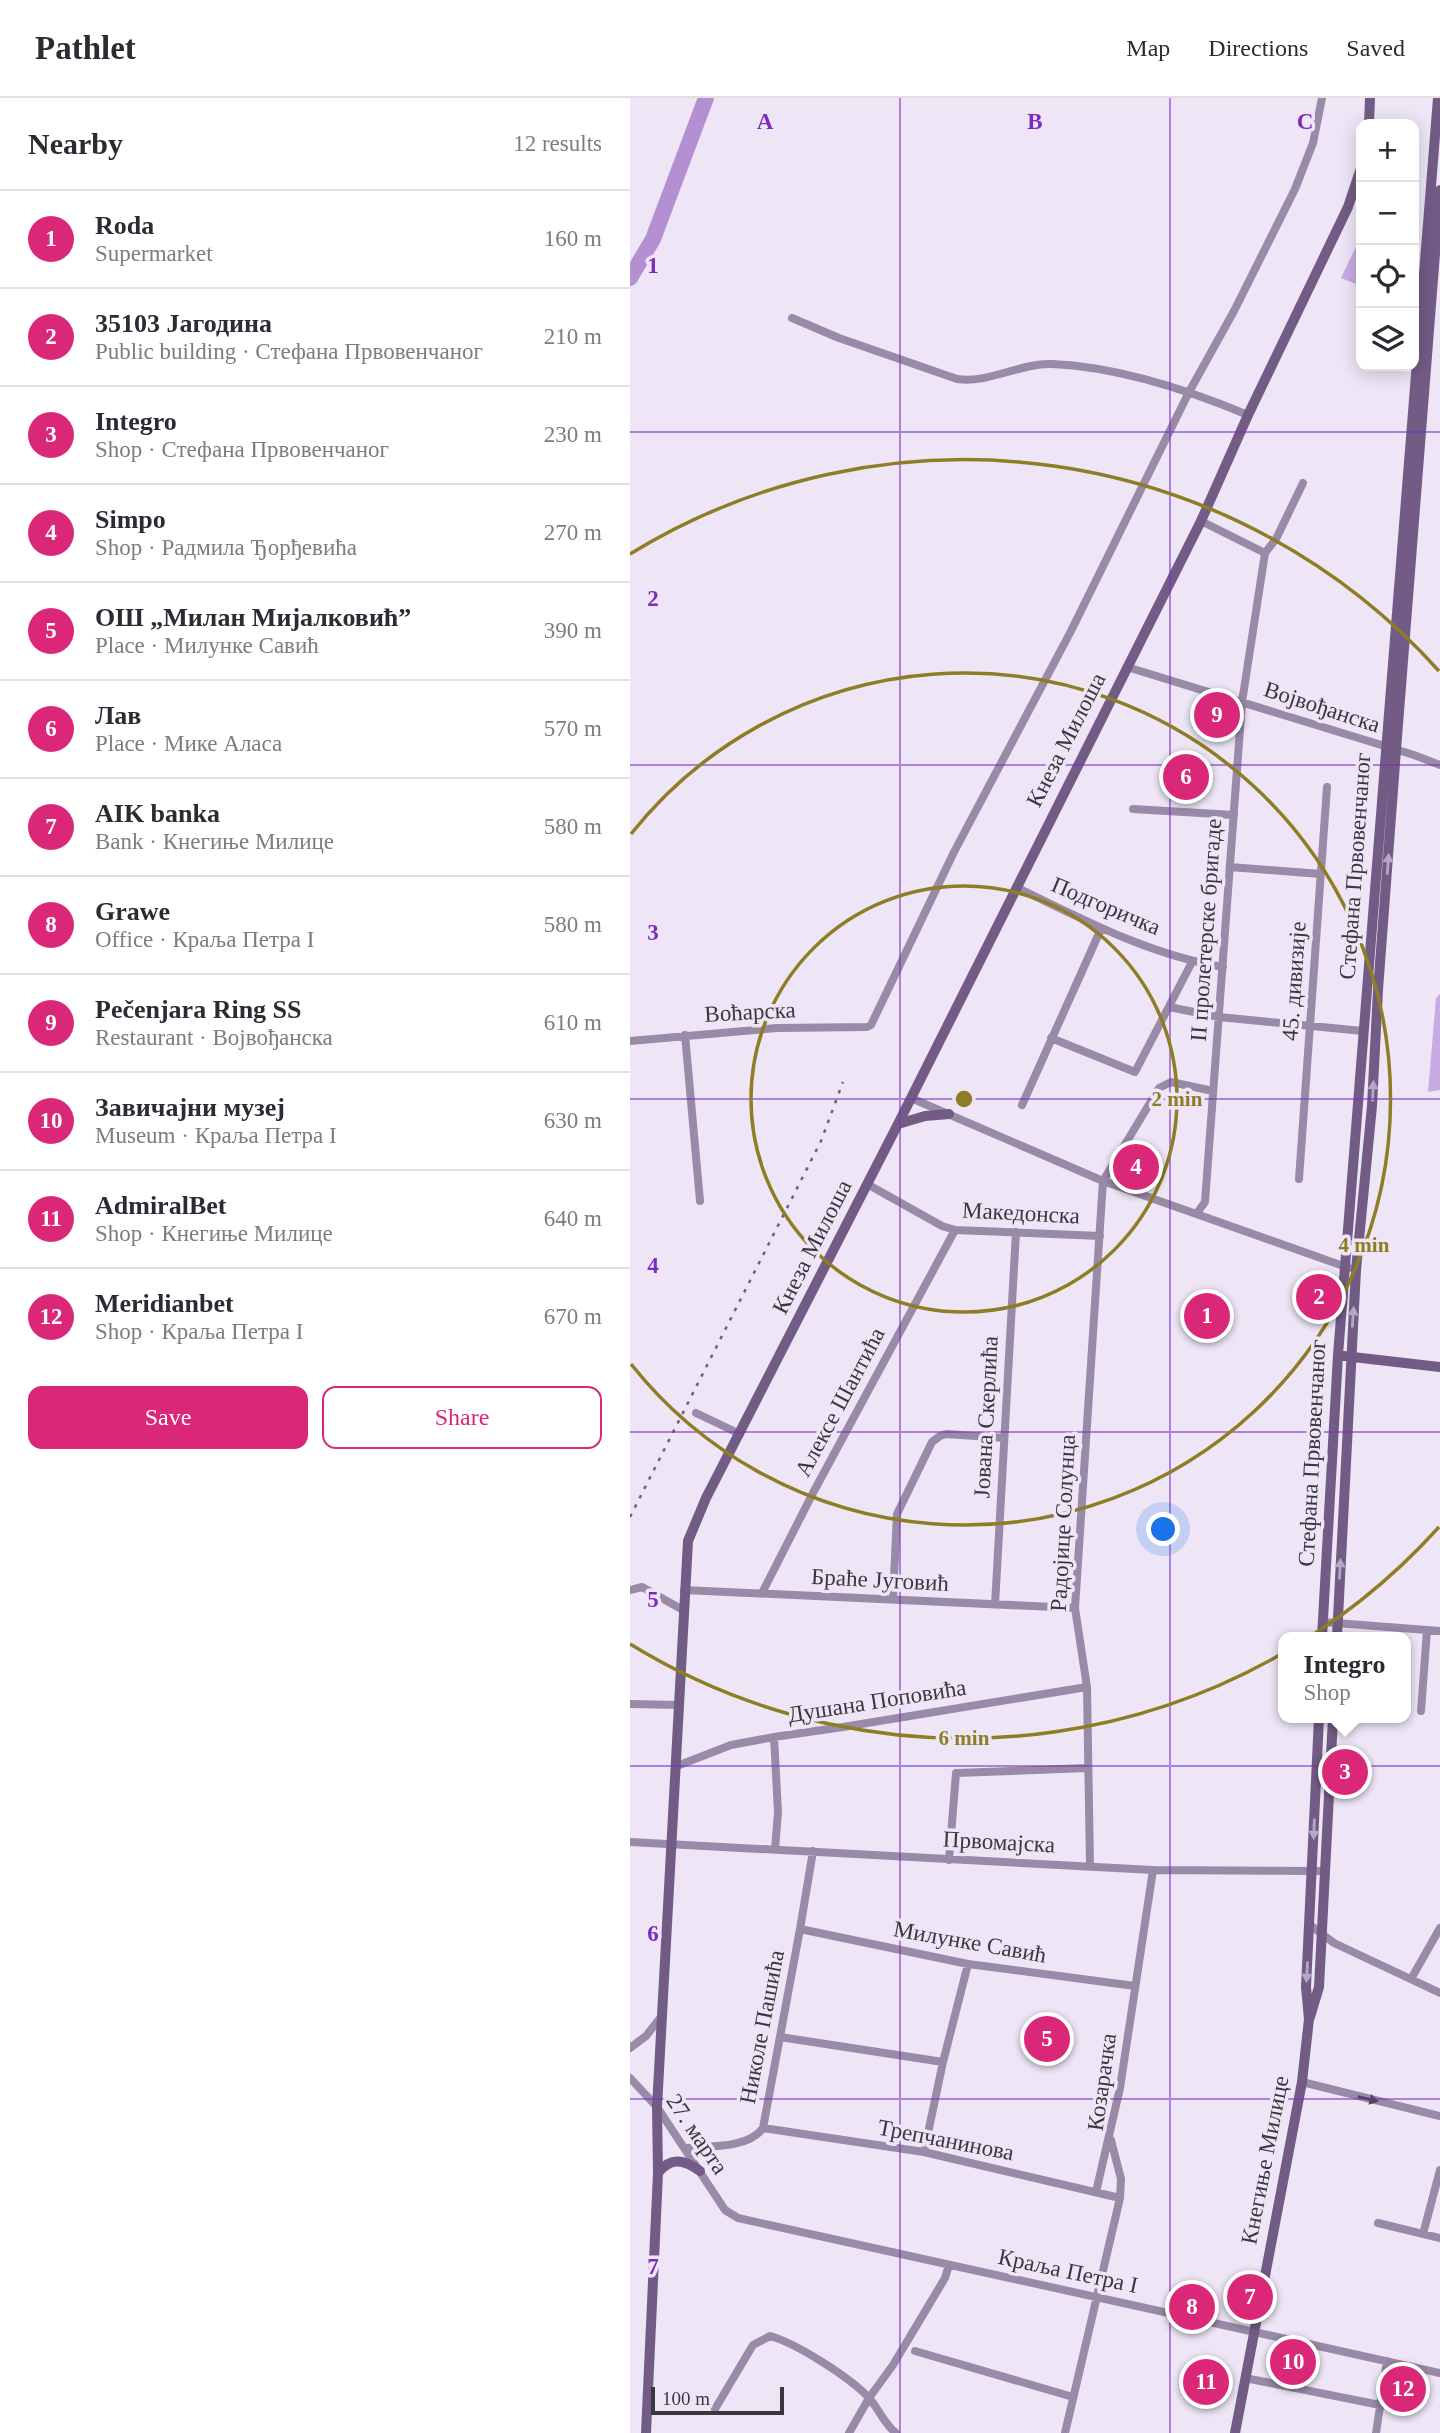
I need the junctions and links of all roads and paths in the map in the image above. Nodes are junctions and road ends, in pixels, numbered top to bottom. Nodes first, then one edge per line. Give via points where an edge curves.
1 (1321, 98) edge
2 (1370, 98) edge
3 (1437, 98) edge
4 (1369, 119) edge
5 (1356, 182) edge
6 (1440, 190) edge
7 (792, 318) dead end
8 (1189, 392) junction
9 (1248, 415) junction
10 (1303, 483) dead end
11 (1201, 521) junction
12 (1265, 553) junction
13 (1127, 667) junction
14 (1242, 702) junction
15 (1390, 748) junction
16 (1440, 765) edge
17 (1327, 787) dead end
18 (1133, 809) dead end
19 (1234, 815) junction
20 (1230, 867) junction
21 (1321, 874) junction
22 (1016, 887) junction
23 (1101, 929) junction
24 (1192, 962) junction
25 (1223, 967) junction
26 (1372, 990) junction
27 (1169, 1007) junction
28 (1219, 1017) junction
29 (1310, 1025) junction
30 (1363, 1031) junction
31 (685, 1035) junction
32 (1051, 1038) junction
33 (630, 1041) edge
34 (1213, 1091) junction
35 (911, 1098) junction
36 (1022, 1105) dead end
37 (949, 1114) junction
38 (898, 1124) junction
39 (1299, 1179) dead end
40 (1103, 1181) junction
41 (867, 1184) junction
42 (700, 1201) dead end
43 (1197, 1213) junction
44 (955, 1230) junction
45 (1016, 1232) junction
46 (1100, 1236) junction
47 (1350, 1269) junction
48 (1338, 1355) junction
49 (1351, 1357) junction
50 (1440, 1367) edge
51 (696, 1413) dead end
52 (740, 1434) junction
53 (1004, 1438) junction
54 (630, 1590) edge
55 (684, 1590) junction
56 (762, 1593) junction
57 (893, 1599) junction
58 (995, 1605) junction
59 (1075, 1608) junction
60 (683, 1610) junction
61 (1323, 1622) junction
62 (1338, 1623) junction
63 (1427, 1630) junction
64 (1440, 1631) edge
65 (1322, 1632) edge
66 (1337, 1632) edge
67 (1087, 1687) junction
68 (630, 1704) edge
69 (679, 1705) junction
70 (1421, 1711) dead end
71 (1319, 1723) edge
72 (1333, 1723) edge
73 (774, 1737) junction
74 (677, 1766) junction
75 (1088, 1768) junction
76 (630, 1842) edge
77 (673, 1843) junction
78 (775, 1849) junction
79 (813, 1850) junction
80 (949, 1860) junction
81 (1090, 1866) junction
82 (1153, 1870) junction
83 (1318, 1871) junction
84 (1310, 1925) junction
85 (1440, 1928) edge
86 (800, 1929) junction
87 (1323, 1935) junction
88 (968, 1964) junction
89 (1411, 1979) junction
90 (1135, 1986) junction
91 (1440, 1993) edge
92 (662, 2017) junction
93 (1309, 2019) junction
94 (780, 2036) junction
95 (630, 2048) edge
96 (943, 2062) junction
97 (630, 2078) edge
98 (1302, 2082) junction
99 (657, 2107) junction
100 (1440, 2116) edge
101 (763, 2128) junction
102 (1110, 2137) junction
103 (685, 2148) junction
104 (924, 2152) junction
105 (1440, 2170) edge
106 (700, 2171) junction
107 (658, 2173) junction
108 (1096, 2192) junction
109 (1120, 2198) junction
110 (729, 2214) joint
111 (1378, 2223) dead end
112 (1423, 2234) junction
113 (1440, 2238) edge
114 (948, 2265) junction
115 (1096, 2297) junction
116 (1254, 2331) junction
117 (915, 2351) dead end
118 (1387, 2361) junction
119 (1440, 2374) edge
120 (1245, 2378) junction
121 (1073, 2397) junction
122 (869, 2398) junction
123 (1380, 2405) junction
124 (715, 2409) dead end
125 (646, 2433) edge
126 (849, 2433) edge
127 (896, 2433) edge
128 (1065, 2433) edge
129 (1235, 2433) edge
130 (1376, 2433) edge

1 - 8 street via 1313,143 1295,189
2 - 4 street
3 - 15 street, Стефана Првовенчаног
5 - 9 street, Кнеза Милоша
6 - 15 street, Стефана Првовенчаног
7 - 8 street via 964,380 1051,364 1102,370
8 - 9 street
8 - 31 street, Воћарска via 1071,631 954,852 872,1025
9 - 11 street, Кнеза Милоша
10 - 12 street
11 - 12 street
11 - 13 street, Кнеза Милоша
12 - 14 street, II пролетерске бригаде
13 - 14 street, Војвођанска
13 - 22 street, Кнеза Милоша
14 - 15 street, Војвођанска
14 - 19 street, II пролетерске бригаде
15 - 16 street, Војвођанска
15 - 26 street, Стефана Првовенчаног
17 - 21 street, 45. дивизије
18 - 19 street
19 - 20 street, II пролетерске бригаде
20 - 21 street
20 - 25 street, II пролетерске бригаде
21 - 29 street, 45. дивизије
22 - 23 street, Подгоричка
22 - 35 street, Кнеза Милоша
23 - 24 street, Подгоричка
23 - 32 street
24 - 25 street, Подгоричка
24 - 27 street
25 - 28 street, II пролетерске бригаде
26 - 30 street, Стефана Првовенчаног
47 -> 26 street, Стефана Првовенчаног via 1372,1106
27 - 28 street
27 - 32 street via 1135,1072
28 - 29 street
28 - 34 street, II пролетерске бригаде
29 - 30 street
29 - 39 street, 45. дивизије
30 - 47 street, Стефана Првовенчаног
31 - 33 street, Воћарска
31 - 42 street
32 - 36 street
34 - 40 street via 1171,1082 1159,1088
34 - 43 street, II пролетерске бригаде via 1205,1202
35 - 37 street
35 - 38 street, Кнеза Милоша
37 - 38 street
37 - 40 street
38 - 41 street, Кнеза Милоша
40 - 43 street
40 - 46 street, Радојице Солунца
41 - 44 street, Македонска
41 - 52 street, Кнеза Милоша
43 - 47 street
44 - 45 street, Македонска
44 - 56 street, Алексе Шантића
45 - 46 street, Македонска
45 - 53 street, Јована Скерлића
46 - 59 street, Радојице Солунца
47 - 48 street, Стефана Првовенчаног
49 -> 47 street, Стефана Првовенчаног
48 - 49 street
48 - 61 street, Стефана Првовенчаног
49 - 50 street
62 -> 49 street, Стефана Првовенчаног
51 - 52 street
52 - 55 street, Кнеза Милоша via 691,1531
53 - 57 street via 946,1434 932,1443 897,1514
53 - 58 street, Јована Скерлића
54 - 60 street via 642,1587
55 - 56 street, Браће Југовић
55 - 60 street, Кнеза Милоша
56 - 57 street, Браће Југовић
57 - 58 street, Браће Југовић
58 - 59 street, Браће Југовић
59 - 67 street, Радојице Солунца
60 - 69 street, Кнеза Милоша
61 - 62 street
61 - 65 street, Стефана Првовенчаног
62 - 63 street
62 - 66 street, Стефана Првовенчаног
63 - 64 street
63 - 70 street
67 - 73 street, Душана Поповића
67 - 75 street, Радојице Солунца
68 - 69 street
69 - 74 street, Кнеза Милоша
71 -> 83 street
72 - 83 street
73 - 74 street, Душана Поповића via 732,1745
73 - 78 street
74 - 77 street, Кнеза Милоша
75 - 80 street via 956,1773
75 - 81 street, Радојице Солунца
76 - 77 street
77 - 78 street, Првомајска
77 - 92 street, Кнеза Милоша
78 - 79 street, Првомајска
79 - 80 street, Првомајска
79 - 86 street, Николе Пашића
80 - 81 street, Првомајска
81 - 82 street, Првомајска
82 - 83 street, Првомајска
82 - 90 street, Козарачка
83 - 84 street
83 - 87 street
84 - 87 street
84 -> 93 street
85 - 89 street
86 - 88 street, Милунке Савић
86 - 94 street, Николе Пашића
87 - 89 street
87 - 93 street via 1319,1987
88 - 90 street, Милунке Савић
88 - 96 street
89 - 91 street
90 - 102 street, Козарачка
92 - 95 street
92 - 99 street, Кнеза Милоша
93 - 98 street, Кнегиње Милице
94 - 96 street
94 - 101 street, Николе Пашића
96 - 104 street
97 - 99 street, 27. марта
98 -> 100 street
98 - 116 street, Кнегиње Милице
99 - 103 street, 27. марта
99 - 107 street, Кнеза Милоша
101 - 103 street, Николе Пашића via 741,2142
101 - 104 street, Трепчанинова
102 - 108 street
102 - 109 street, Козарачка via 1121,2179
103 - 106 street, 27. марта
104 - 108 street, Трепчанинова
105 - 112 street
106 - 107 street via 677,2161
106 - 110 street, 27. марта
107 - 125 street, Кнеза Милоша
108 - 109 street, Трепчанинова
109 - 115 street, Козарачка
110 - 114 street, Краља Петра I
111 - 112 street
112 - 113 street
114 - 115 street, Краља Петра I
114 - 122 street via 945,2278
115 - 116 street, Краља Петра I
115 - 121 street, Козарачка
116 - 118 street, Краља Петра I
116 - 120 street, Кнегиње Милице
117 - 121 street
118 - 119 street, Краља Петра I
118 - 123 street
120 - 123 street
120 - 129 street, Кнегиње Милице
121 - 128 street, Козарачка
122 - 124 street via 839,2374 770,2336 753,2345
122 - 126 street
122 - 127 street
123 - 130 street

